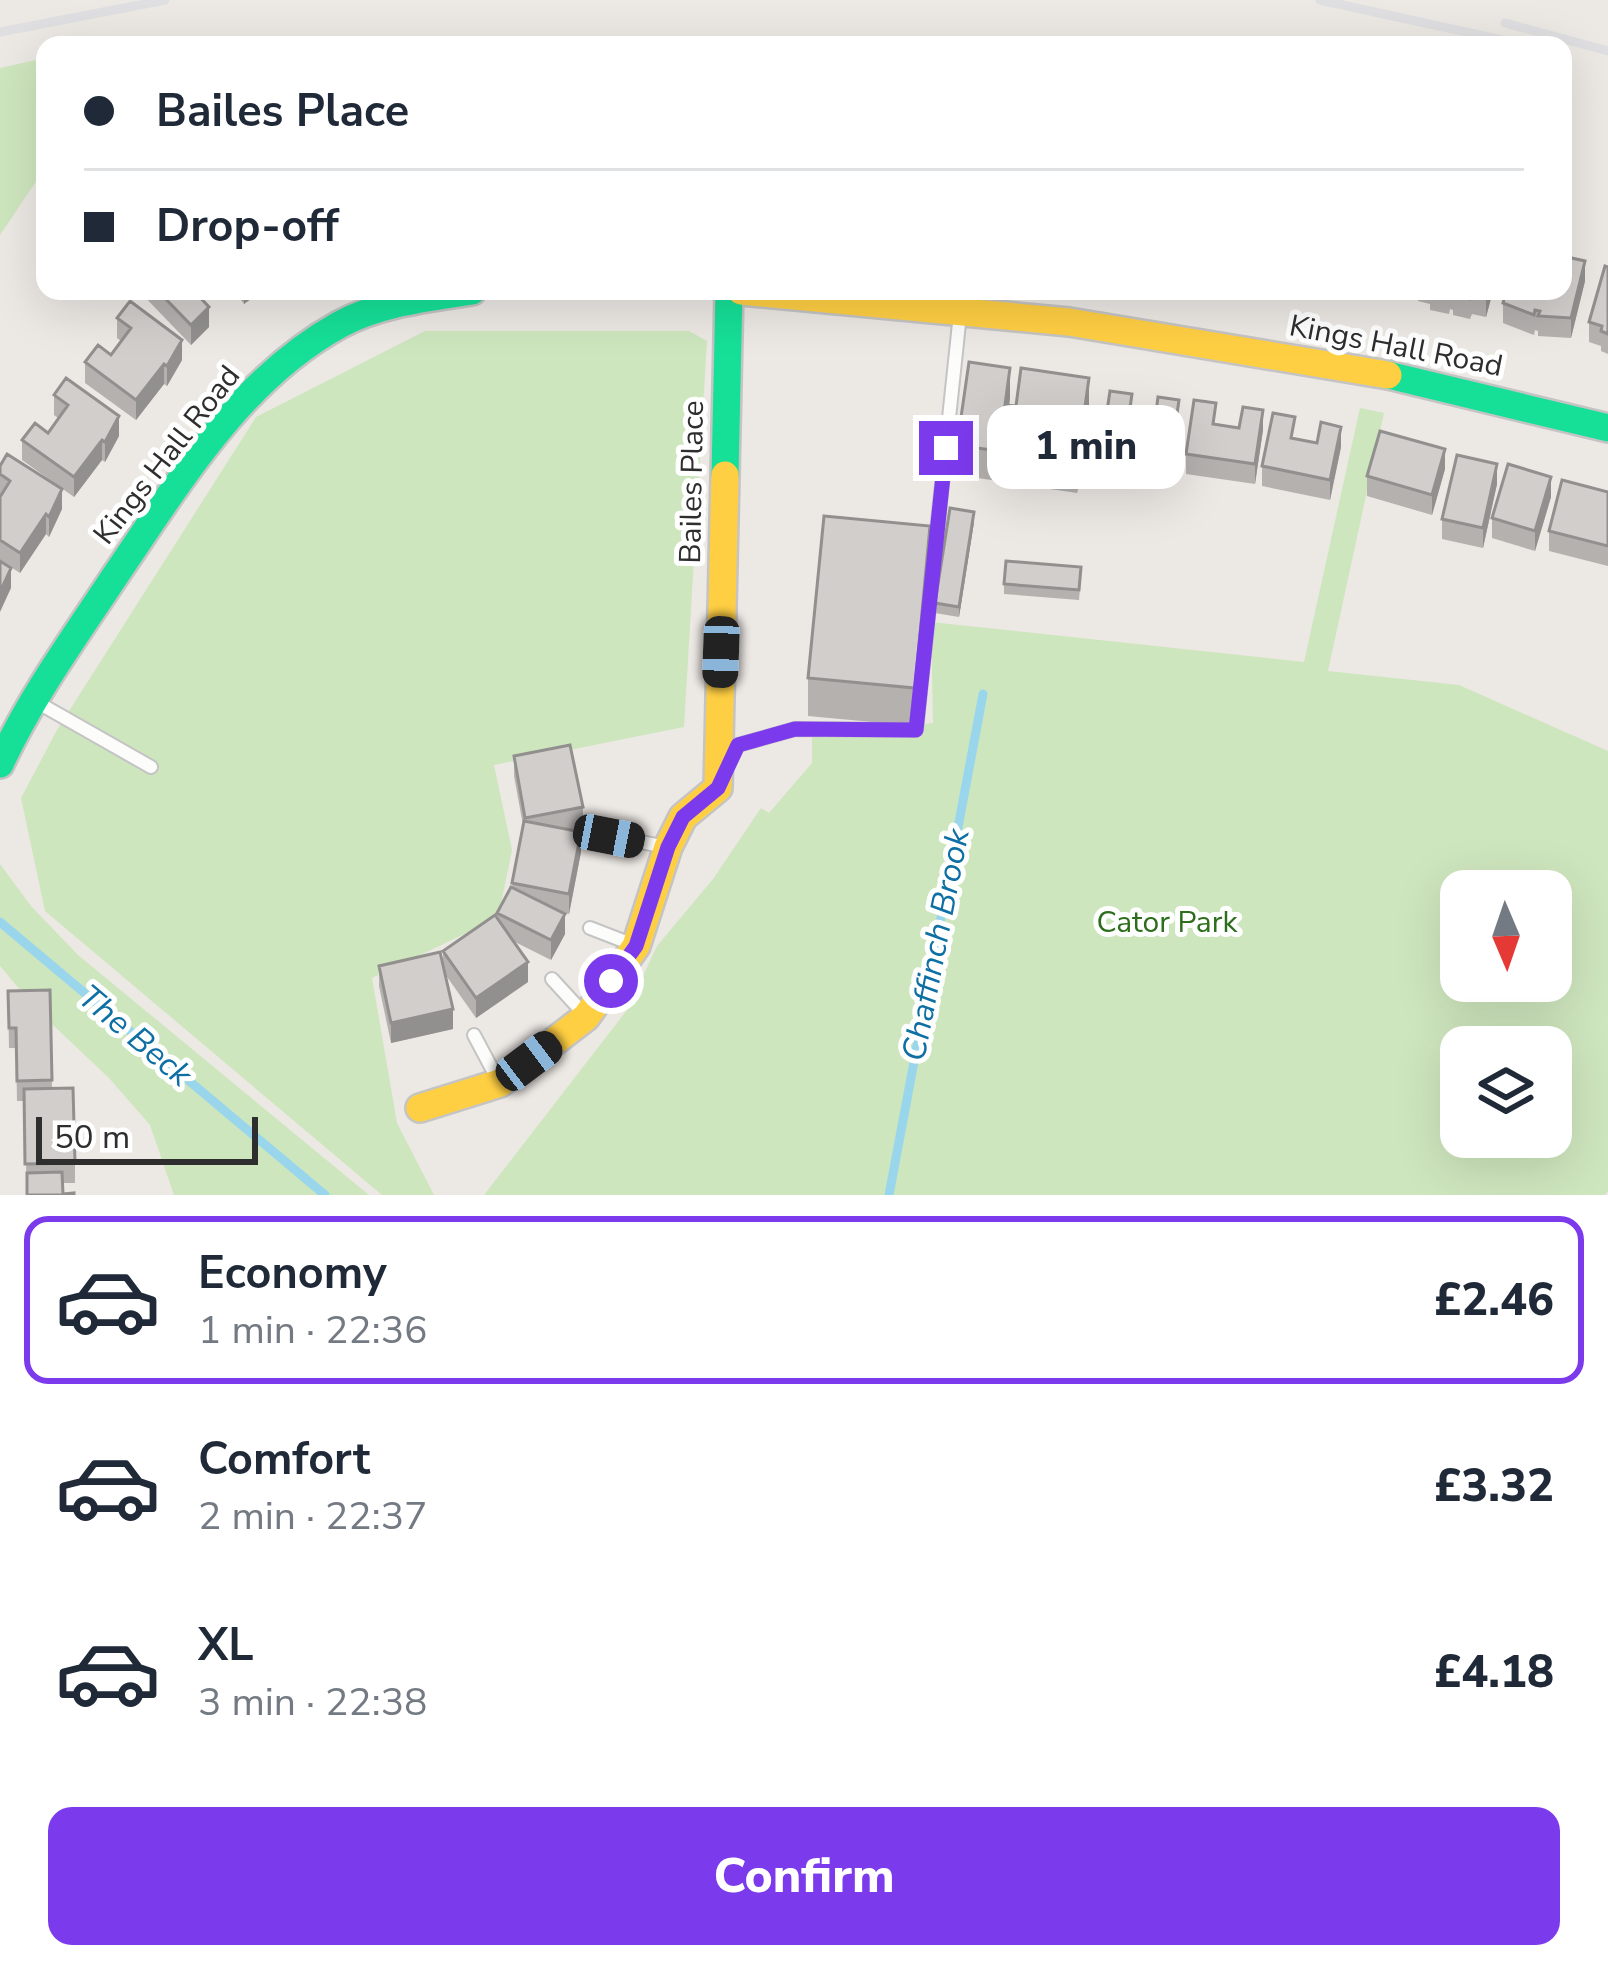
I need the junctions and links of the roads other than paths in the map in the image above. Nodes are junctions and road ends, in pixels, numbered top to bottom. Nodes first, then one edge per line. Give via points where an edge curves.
1 (412, 300) edge
2 (729, 300) edge
3 (857, 300) edge
4 (961, 308) junction
5 (1608, 428) edge
6 (34, 701) junction
7 (0, 764) edge
8 (151, 767) dead end
9 (718, 788) junction
10 (609, 836) dead end
11 (668, 847) junction
12 (590, 928) dead end
13 (636, 946) junction
14 (552, 979) dead end
15 (586, 1017) junction
16 (474, 1035) dead end
17 (500, 1084) junction
18 (420, 1108) dead end

1 - 6 street, Kings Hall Road via 339,325 282,365 225,424
2 - 9 street, Bailes Place
3 - 4 street, Kings Hall Road
4 - 5 street, Kings Hall Road via 1382,373
4 - 9 lane via 916,730 795,729 738,745
6 - 7 street, Kings Hall Road
6 - 8 lane
9 - 11 street via 683,817
10 - 11 lane
11 - 13 street
12 - 13 lane
13 - 15 street
14 - 15 lane
15 - 17 street
16 - 17 lane
17 - 18 street

